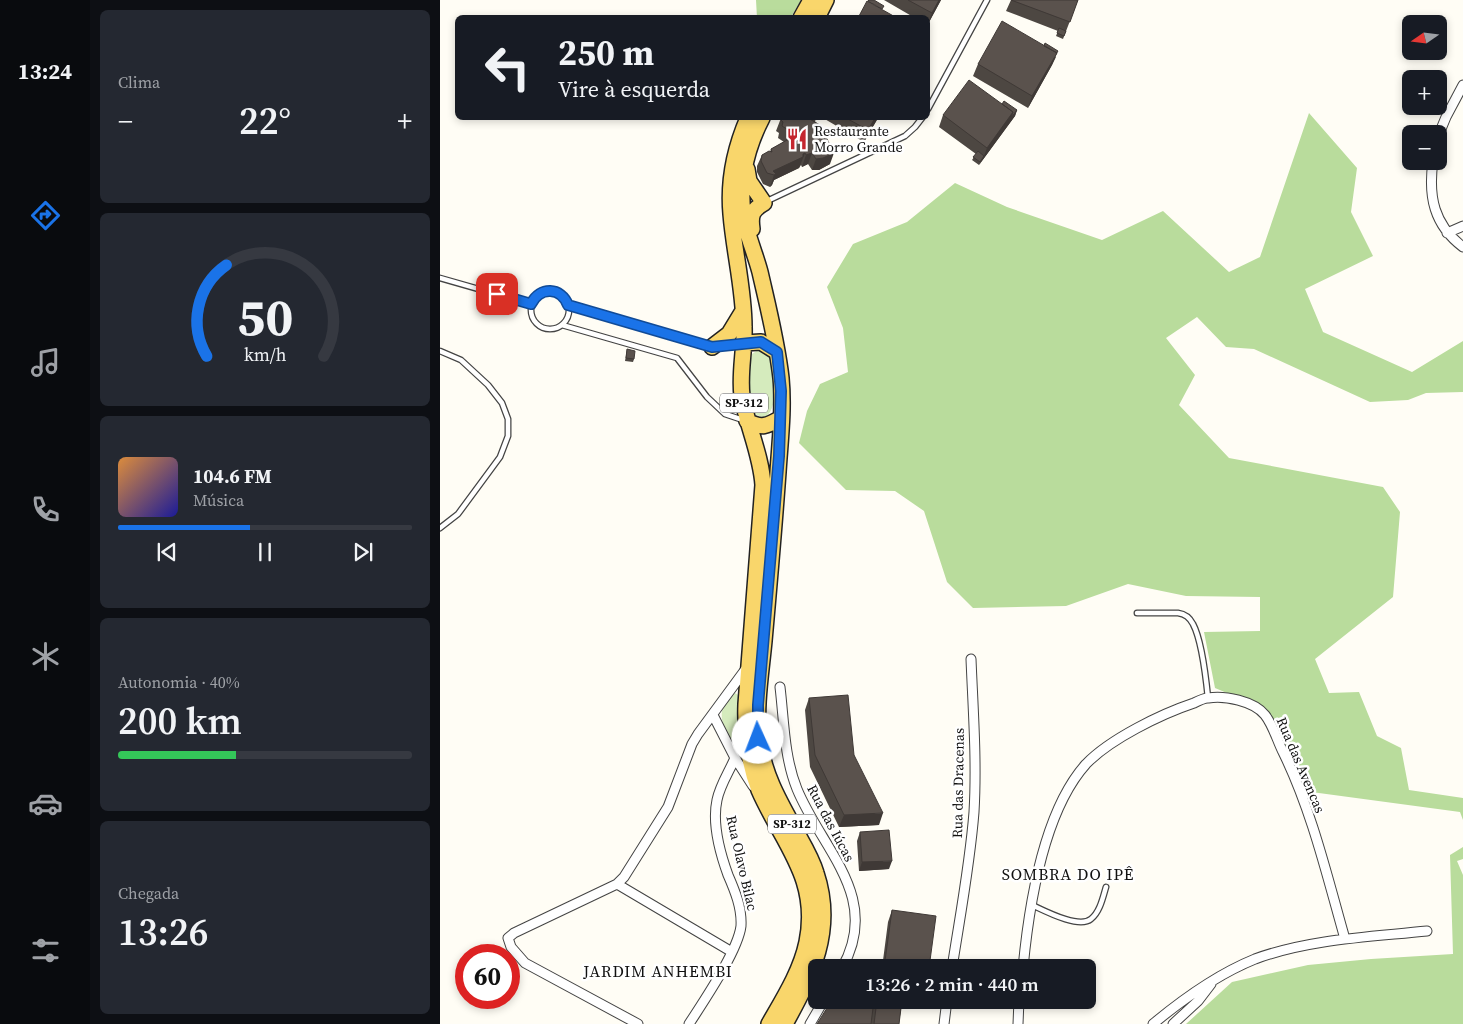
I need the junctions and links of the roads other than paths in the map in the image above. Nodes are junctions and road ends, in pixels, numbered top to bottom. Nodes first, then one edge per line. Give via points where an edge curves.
1 (811, 0) edge
2 (826, 0) edge
3 (987, 0) edge
4 (803, 15) edge
5 (818, 15) edge
6 (1463, 85) edge
7 (930, 106) edge
8 (747, 120) edge
9 (761, 120) edge
10 (921, 120) edge
11 (1443, 125) edge
12 (747, 156) junction
13 (1432, 170) edge
14 (764, 203) junction
15 (1463, 226) edge
16 (1447, 233) junction
17 (1463, 247) edge
18 (759, 270) junction
19 (440, 278) edge
20 (531, 304) junction
21 (568, 305) junction
22 (744, 311) junction
23 (562, 325) junction
24 (744, 343) junction
25 (712, 347) junction
26 (440, 351) edge
27 (777, 352) junction
28 (781, 418) junction
29 (747, 421) junction
30 (440, 528) edge
31 (1137, 613) dead end
32 (971, 659) dead end
33 (749, 664) junction
34 (780, 687) dead end
35 (1208, 698) junction
36 (713, 715) junction
37 (735, 758) junction
38 (767, 805) junction
39 (617, 884) junction
40 (1106, 887) dead end
41 (1030, 905) junction
42 (1427, 931) dead end
43 (1345, 939) junction
44 (732, 952) junction
45 (847, 959) edge
46 (953, 959) edge
47 (1024, 959) edge
48 (1215, 980) junction
49 (819, 1009) edge
50 (946, 1009) edge
51 (1019, 1009) edge
52 (638, 1024) edge
53 (689, 1024) edge
54 (769, 1024) edge
55 (785, 1024) edge
56 (810, 1024) edge
57 (944, 1024) edge
58 (1018, 1024) edge
59 (1152, 1024) edge
60 (1173, 1024) edge

1 - 4 main road
2 - 5 main road
3 - 7 lane
6 - 11 street
8 - 22 main road, SP-312 via 736,154 730,200
9 - 12 main road, SP-312
10 - 14 lane via 905,136
12 - 14 main road via 749,181
12 - 18 main road, SP-312 via 742,202
13 - 16 street via 1437,218
14 - 18 main road via 754,209 750,219
15 - 16 street
16 - 17 street
18 - 27 main road, SP-312
19 - 20 lane
20 - 21 lane via 537,295 548,290 558,292
20 - 23 lane via 531,315 536,324 552,330
21 - 23 lane via 568,316
21 - 25 lane
22 - 24 main road, SP-312
22 - 25 main road via 729,334
23 - 29 lane via 677,358 707,397 725,414
24 - 25 lane
24 - 27 main road via 761,342
24 - 29 main road, SP-312 via 741,386
26 - 30 lane via 461,360 488,385 502,403 508,419 508,436 500,457 458,514
27 - 28 main road, SP-312
28 - 29 main road via 762,426
28 - 55 main road, SP-312 via 758,738 771,784 816,872 823,915 816,959
29 - 33 main road, SP-312 via 763,485
31 - 35 lane via 1178,613 1193,622 1206,673
32 - 46 street, Rua das Dracenas via 974,810
33 - 36 street
33 - 38 main road, SP-312 via 746,739 753,773
34 - 45 street, Rua das Iúcas via 787,753 797,789 848,884 854,902 857,918 855,937
35 - 41 street, Rua das Avencas via 1143,724 1086,764 1066,794 1053,823 1037,870
35 - 43 street, Rua das Avencas via 1243,701 1264,714 1303,798
36 - 37 street
36 - 39 street via 692,744 668,807
37 - 38 street
37 - 44 street, Rua Olavo Bilac via 719,790 715,809 724,861 740,907 738,938
38 - 54 main road, SP-312 via 798,863 807,889 810,915 804,954
39 - 44 street
39 - 52 street via 510,935 508,941 525,963
40 - 41 lane via 1096,913 1091,920 1084,922 1065,919
41 - 47 street, Rua das Avencas
42 - 43 street
43 - 48 street via 1271,954
44 - 53 street, Rua Olavo Bilac
48 - 59 street via 1183,998
48 - 60 street
49 - 56 street
50 - 57 street
51 - 58 street

